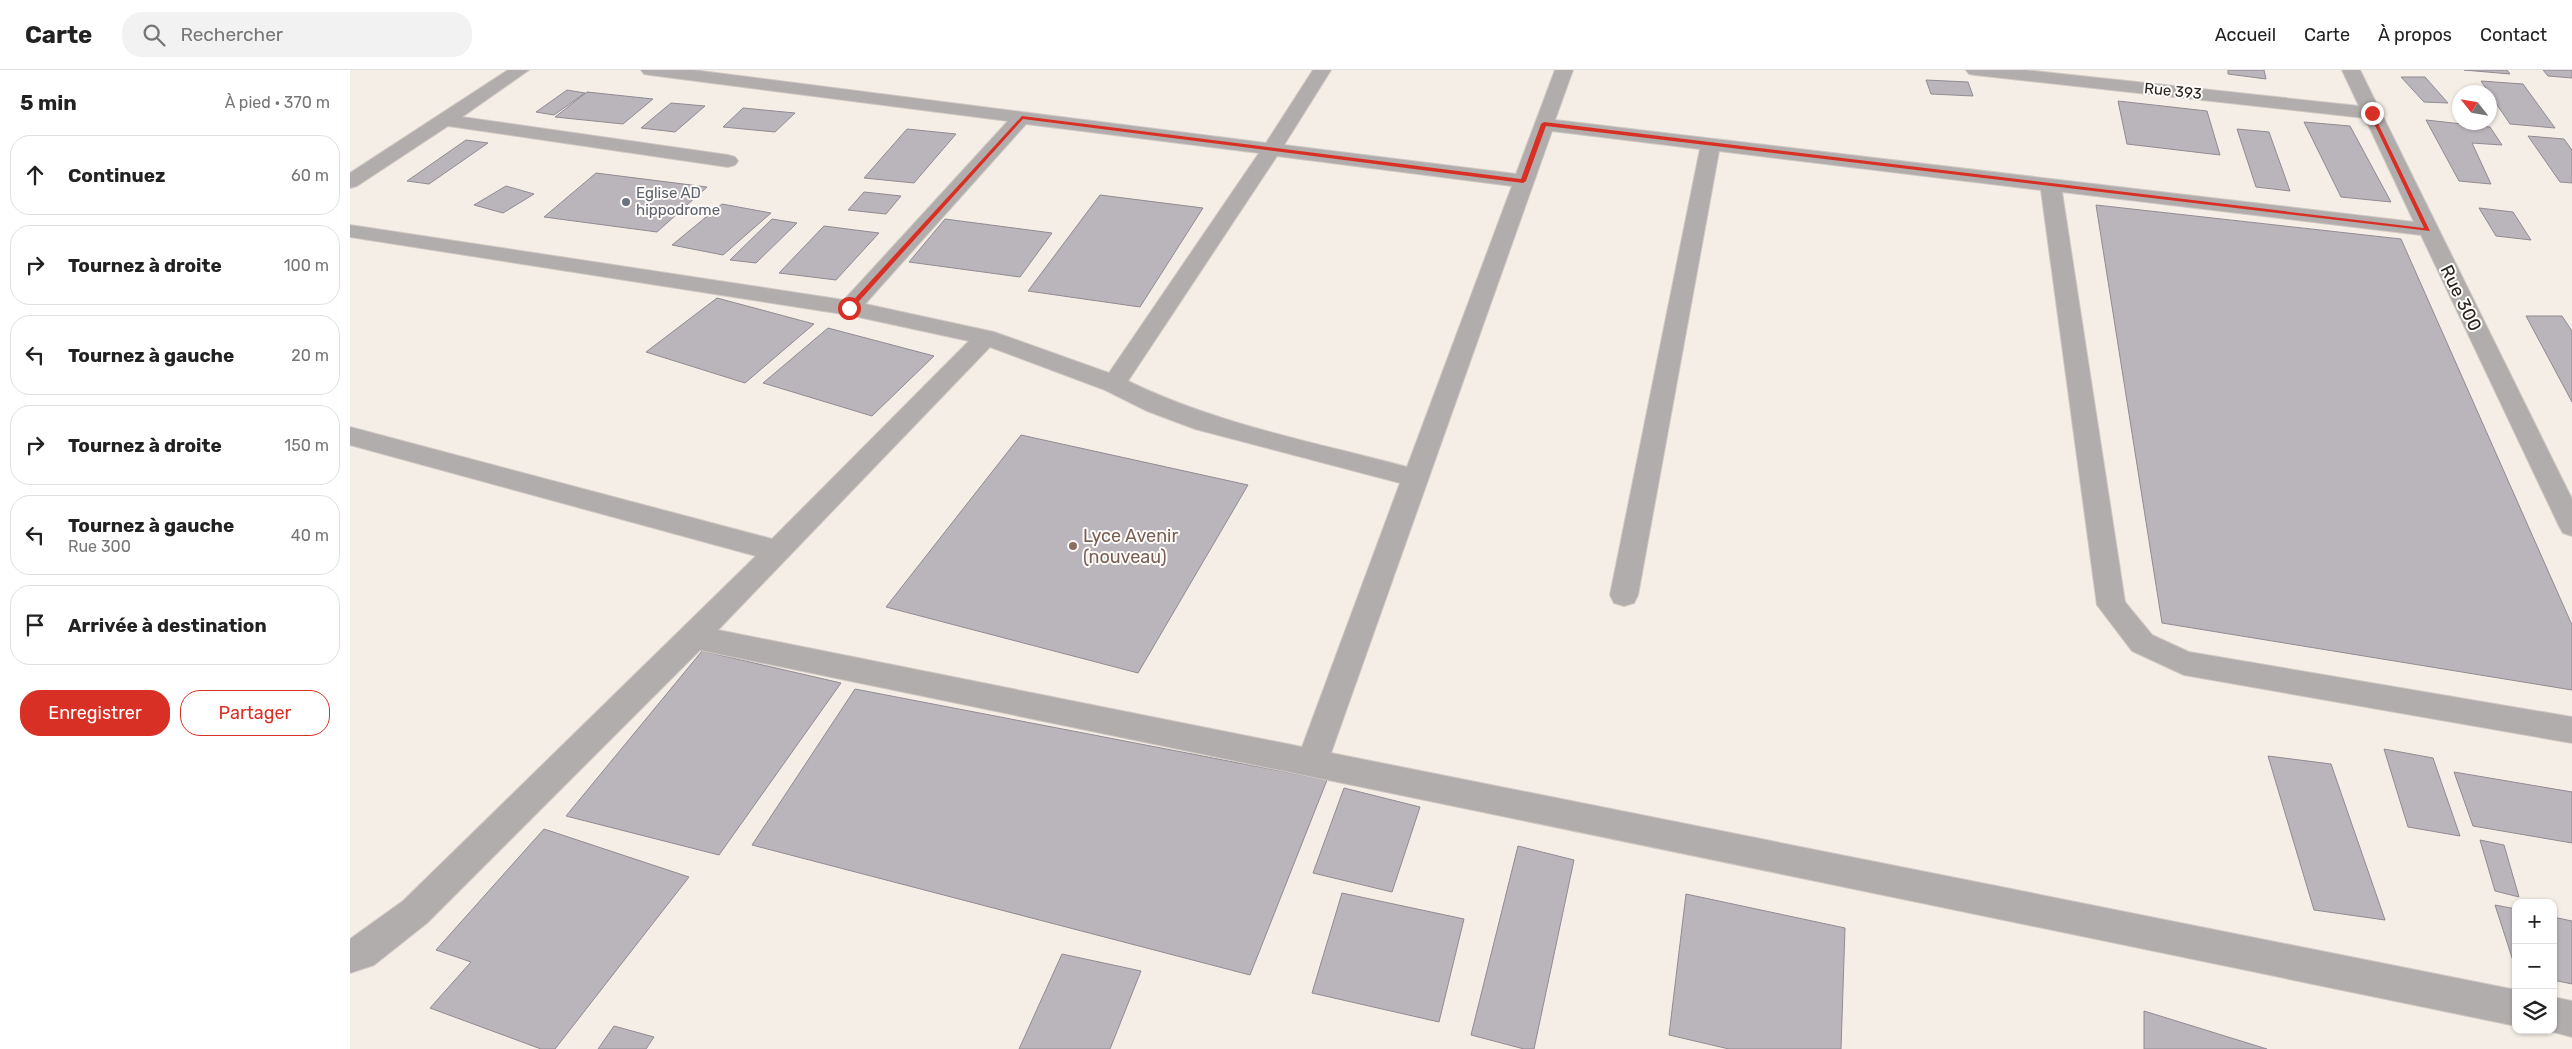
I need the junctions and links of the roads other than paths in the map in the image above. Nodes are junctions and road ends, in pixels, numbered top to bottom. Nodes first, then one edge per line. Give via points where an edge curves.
1 (520, 70) edge
2 (650, 70) edge
3 (1322, 70) edge
4 (1564, 70) edge
5 (1975, 70) edge
6 (2351, 70) edge
7 (2372, 113) junction
8 (1022, 117) junction
9 (444, 120) junction
10 (1544, 124) junction
11 (1711, 144) junction
12 (1272, 149) junction
13 (728, 161) dead end
14 (1523, 181) junction
15 (350, 182) edge
16 (2051, 186) junction
17 (2428, 230) junction
18 (350, 231) edge
19 (849, 308) junction
20 (986, 337) junction
21 (1114, 384) junction
22 (350, 436) edge
23 (1415, 478) junction
24 (2572, 526) edge
25 (777, 551) junction
26 (1624, 595) dead end
27 (694, 637) junction
28 (2572, 730) edge
29 (1312, 762) junction
30 (350, 956) edge
31 (2512, 1007) edge
32 (2557, 1016) edge
33 (2572, 1019) edge

1 - 9 street
2 - 8 street
3 - 12 street
4 - 10 street
5 - 7 street, Rue 393
6 - 7 street, Rue 300
7 - 17 street, Rue 300
8 - 12 street
8 - 19 street
9 - 13 street
9 - 15 street
10 - 11 street
10 - 14 street
11 - 16 street
11 - 26 street
12 - 14 street
12 - 21 street
14 - 23 street
16 - 17 street
16 - 28 street via 2111,605 2142,643 2184,663
17 - 24 street, Rue 300
18 - 19 street
19 - 20 street
20 - 21 street
20 - 25 street
21 - 23 street via 1156,405 1204,423
22 - 25 street
23 - 29 street
25 - 27 street
27 - 29 street
27 - 30 street via 415,912 362,953
29 - 31 street
32 - 33 street

